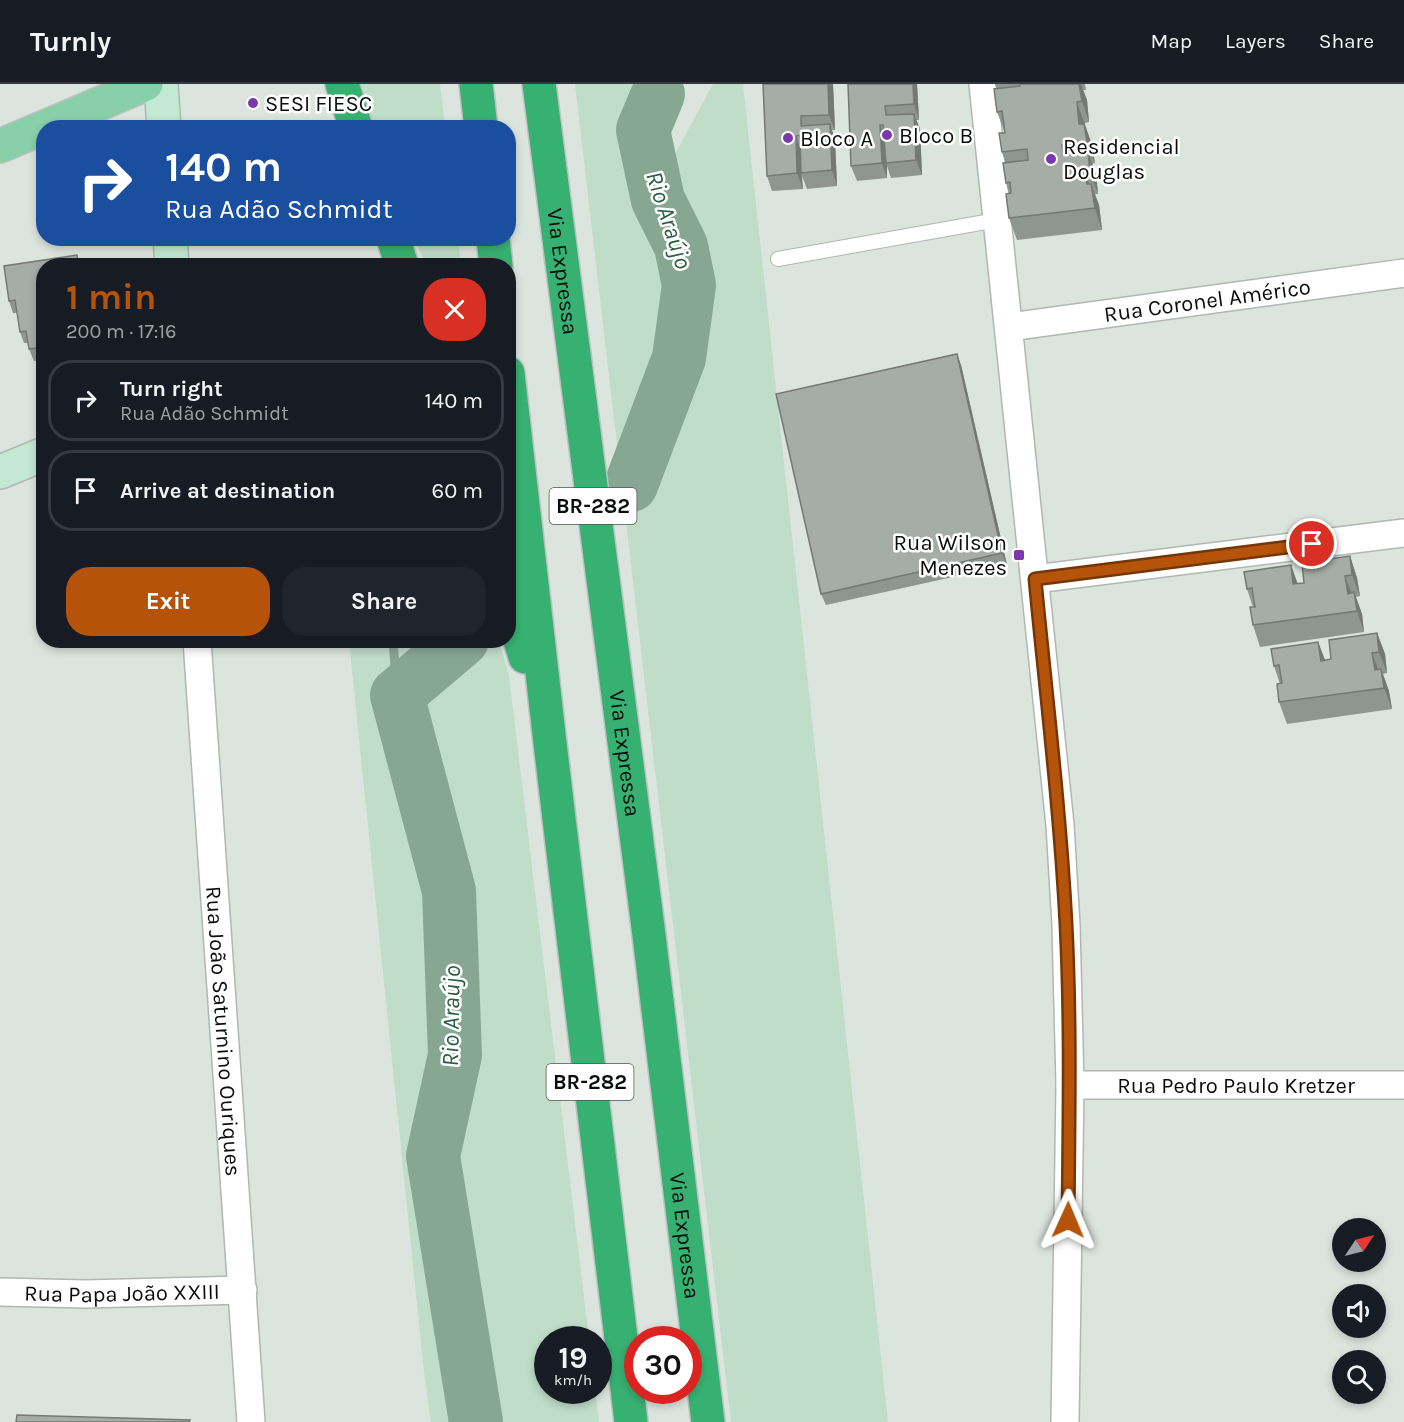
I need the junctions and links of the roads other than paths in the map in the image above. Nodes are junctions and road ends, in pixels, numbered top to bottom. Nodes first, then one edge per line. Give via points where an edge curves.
1 (146, 84) edge
2 (161, 84) edge
3 (342, 84) edge
4 (476, 84) edge
5 (539, 84) edge
6 (983, 84) edge
7 (61, 120) edge
8 (163, 120) edge
9 (353, 120) edge
10 (480, 120) edge
11 (36, 131) edge
12 (0, 146) edge
13 (997, 220) junction
14 (778, 259) dead end
15 (1404, 273) edge
16 (1009, 327) junction
17 (516, 443) edge
18 (36, 457) edge
19 (0, 472) edge
20 (1404, 533) edge
21 (1035, 579) junction
22 (516, 628) edge
23 (198, 648) edge
24 (550, 743) junction
25 (1070, 1085) junction
26 (1404, 1085) edge
27 (243, 1290) junction
28 (0, 1292) edge
29 (251, 1422) edge
30 (631, 1422) edge
31 (708, 1422) edge
32 (1065, 1422) edge

1 - 7 main road
2 - 8 main road
3 - 9 highway
4 - 10 highway
5 - 31 highway, Via Expressa / BR-282
6 - 13 street
11 - 12 main road
13 - 14 lane
13 - 16 street
15 - 16 street, Rua Coronel Américo
16 - 21 street
17 - 24 highway, BR-282
18 - 19 main road
20 - 21 street
21 - 25 street via 1060,825
22 - 24 highway
23 - 27 street, Rua João Saturnino Ouriques
24 - 30 highway, BR-282
25 - 26 street, Rua Pedro Paulo Kretzer
25 - 32 street
27 - 28 street, Rua Papa João XXIII
27 - 29 street, Rua João Saturnino Ouriques

